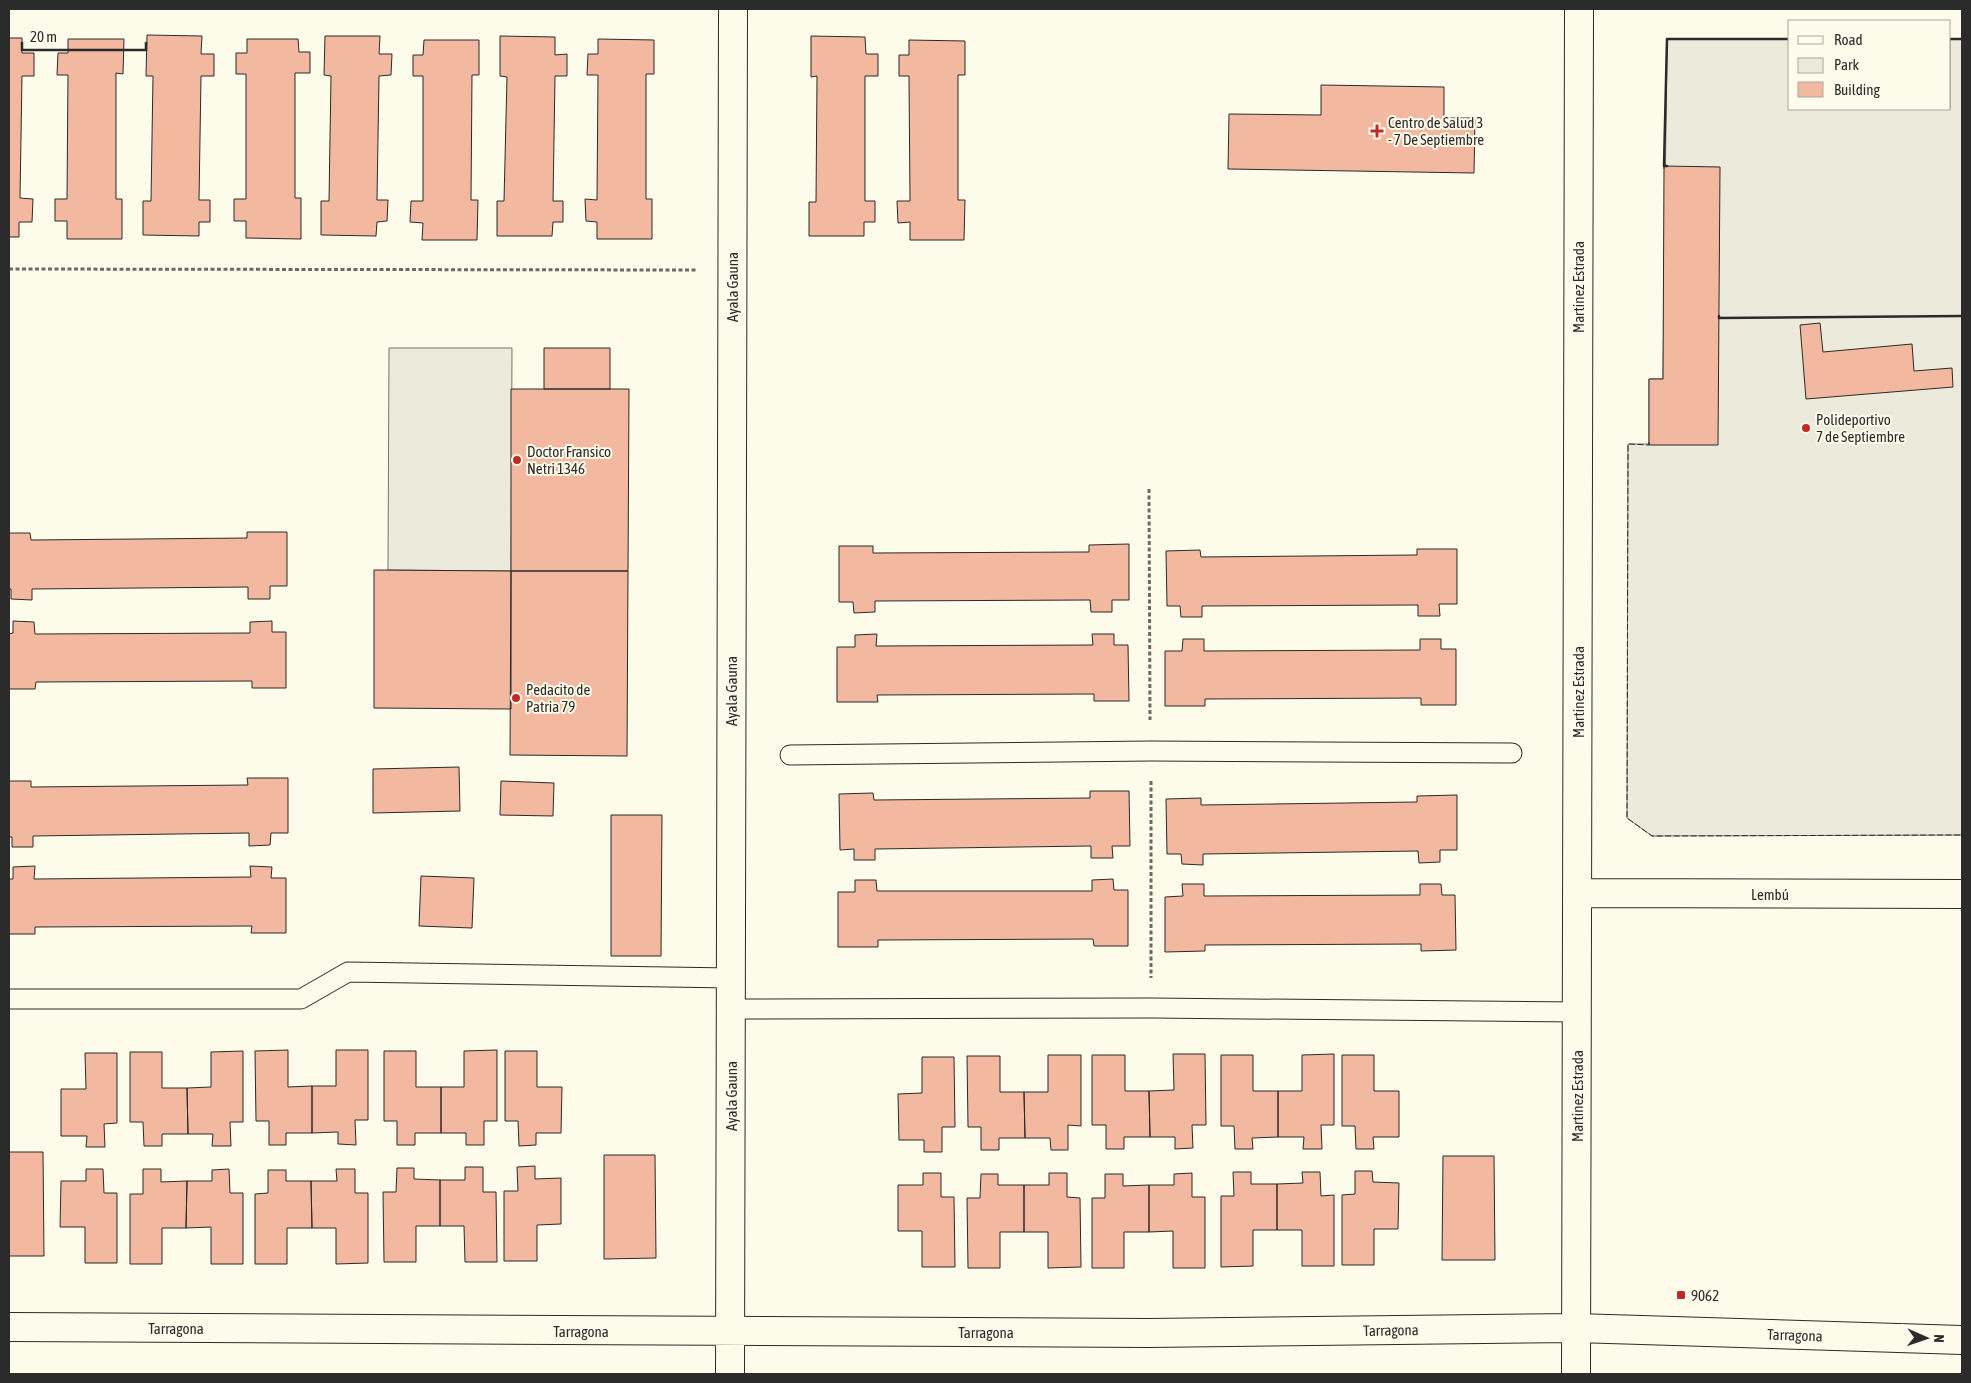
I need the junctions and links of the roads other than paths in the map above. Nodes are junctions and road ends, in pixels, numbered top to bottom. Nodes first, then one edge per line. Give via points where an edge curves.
1 (733, 9) edge
2 (1579, 9) edge
3 (1512, 753) dead end
4 (790, 755) dead end
5 (1577, 893) junction
6 (1962, 894) edge
7 (730, 978) junction
8 (9, 999) edge
9 (731, 1009) junction
10 (1577, 1012) junction
11 (9, 1327) edge
12 (1576, 1328) junction
13 (730, 1332) junction
14 (1962, 1340) edge
15 (730, 1374) edge
16 (1576, 1374) edge

1 - 7 street, Ayala Gauna
2 - 5 street, Martinez Estrada
3 - 4 lane via 1141,751
5 - 6 street, Lembú
5 - 10 street, Martinez Estrada
7 - 8 lane via 348,972 301,999
7 - 9 street, Ayala Gauna
9 - 10 lane
9 - 13 street, Ayala Gauna
10 - 12 street, Martinez Estrada
11 - 13 street, Tarragona
12 - 13 street, Tarragona via 1148,1333
12 - 14 street, Tarragona
12 - 16 street, Martinez Estrada
13 - 15 street, Ayala Gauna

